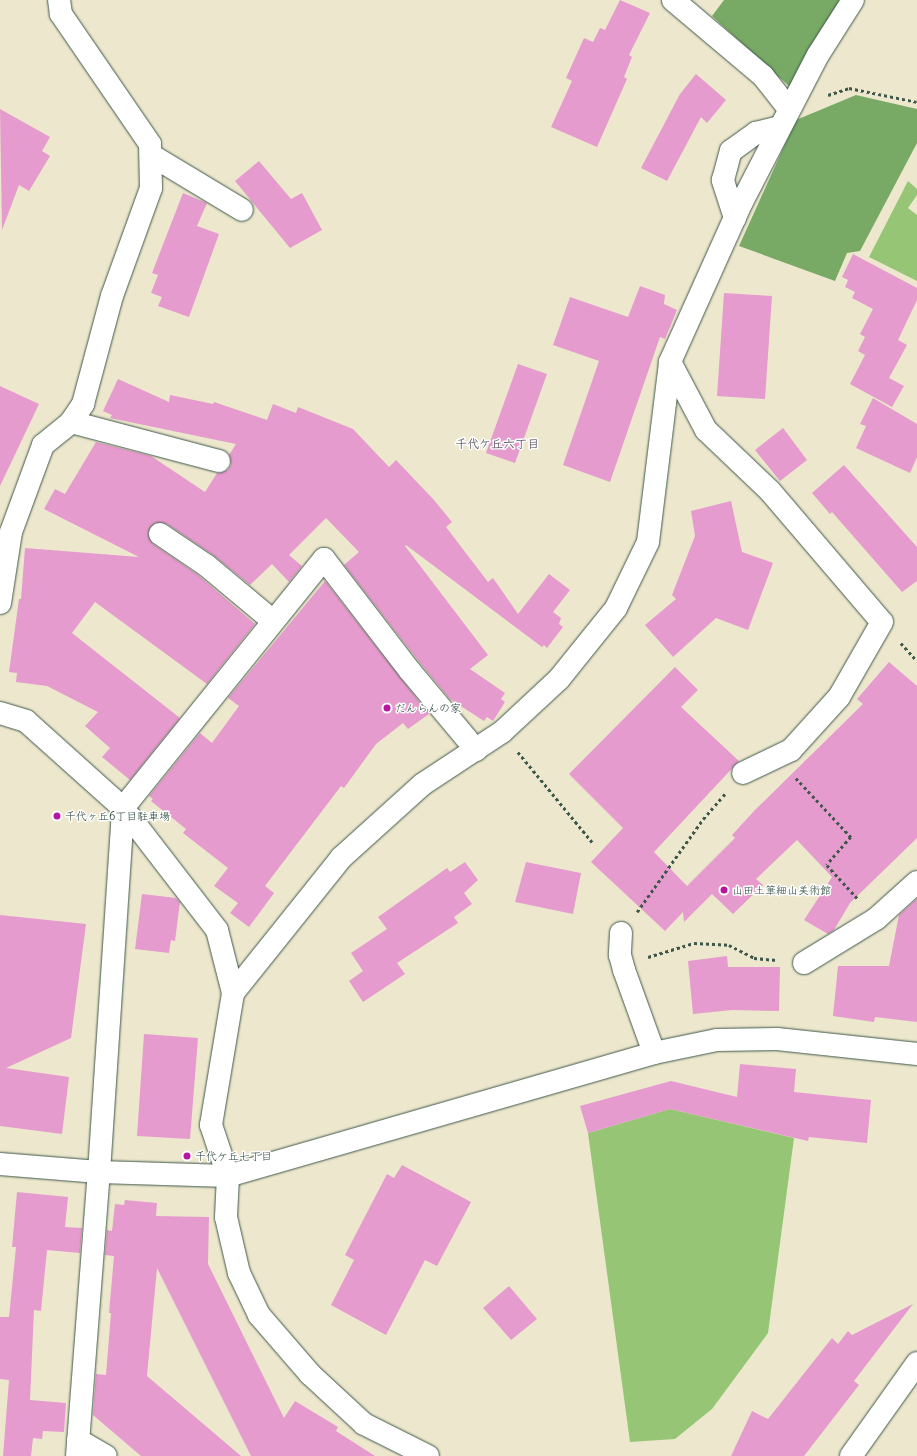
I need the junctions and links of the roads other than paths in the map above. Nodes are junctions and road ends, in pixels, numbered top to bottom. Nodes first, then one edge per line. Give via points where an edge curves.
1 (59, 0) edge
2 (673, 0) edge
3 (854, 0) edge
4 (785, 118) junction
5 (151, 155) junction
6 (242, 210) dead end
7 (735, 218) junction
8 (670, 362) junction
9 (70, 422) junction
10 (219, 461) dead end
11 (160, 534) dead end
12 (0, 603) edge
13 (274, 621) junction
14 (0, 713) edge
15 (476, 750) junction
16 (744, 773) road end
17 (122, 808) junction
18 (917, 882) edge
19 (621, 933) road end
20 (804, 963) road end
21 (234, 993) junction
22 (654, 1053) junction
23 (917, 1054) edge
24 (0, 1164) edge
25 (99, 1172) junction
26 (228, 1176) junction
27 (917, 1363) edge
28 (77, 1448) edge
29 (106, 1456) edge
30 (428, 1456) edge
31 (851, 1456) edge

1 - 5 street via 61,14 150,144
2 - 4 street via 764,76
3 - 4 street via 818,55
4 - 7 street
4 - 7 street via 756,132 731,151 723,180
5 - 6 street
5 - 9 street via 151,188 112,296 83,404
7 - 8 street
8 - 15 street via 648,542 616,608 559,679 502,732
8 - 16 street via 706,430 770,491 882,622 839,697 791,750
9 - 10 street
9 - 12 street via 43,445 11,532
11 - 13 street via 206,565
13 - 15 street via 324,559 410,671
13 - 17 street
14 - 17 street via 26,721
15 - 21 street via 423,784 341,858
17 - 21 street via 217,930
17 - 25 street
18 - 20 street via 876,919
19 - 22 street via 620,955 624,970
21 - 26 street via 211,1125
22 - 23 street via 717,1040 777,1039
22 - 26 street
24 - 25 street
25 - 26 street
25 - 28 street
26 - 30 street via 226,1217 239,1273 258,1315 310,1374 364,1424
27 - 31 street
28 - 29 street

